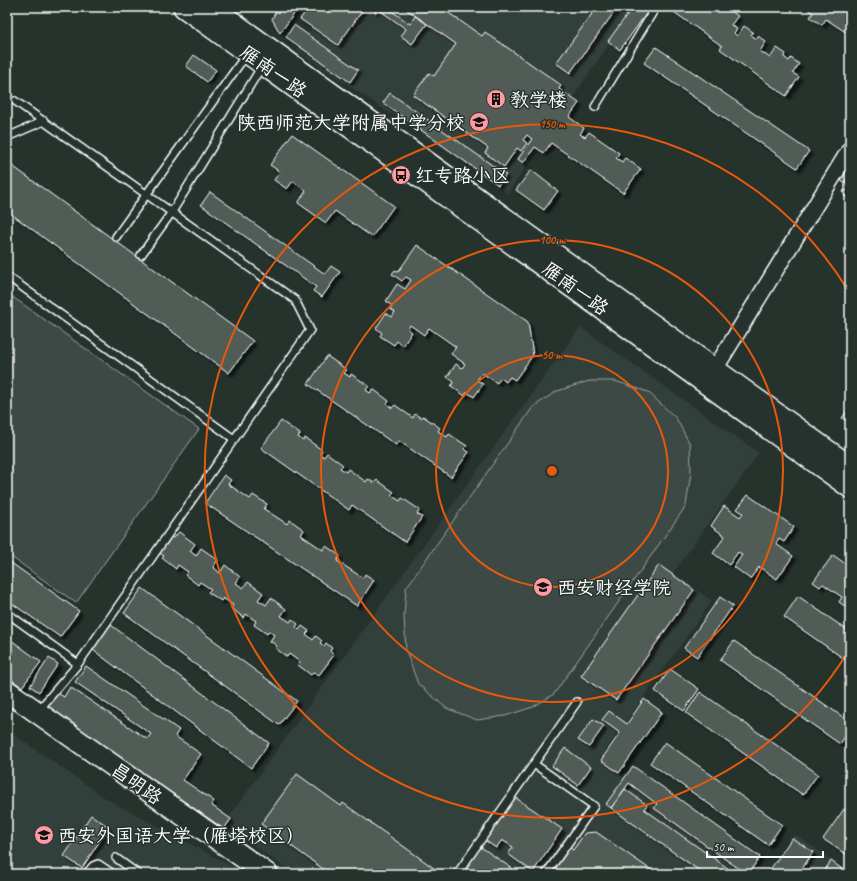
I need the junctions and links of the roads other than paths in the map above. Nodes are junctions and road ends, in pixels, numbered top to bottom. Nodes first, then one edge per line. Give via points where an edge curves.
1 (184, 7) edge
2 (211, 7) edge
3 (656, 7) edge
4 (259, 52) junction
5 (15, 100) dead end
6 (595, 108) dead end
7 (44, 121) junction
8 (7, 137) edge
9 (850, 149) edge
10 (146, 194) junction
11 (172, 212) junction
12 (116, 237) dead end
13 (141, 255) dead end
14 (7, 276) edge
15 (715, 369) junction
16 (234, 439) junction
17 (850, 467) edge
18 (850, 487) edge
19 (7, 613) edge
20 (78, 664) junction
21 (7, 691) edge
22 (577, 702) dead end
23 (37, 712) junction
24 (534, 764) junction
25 (116, 858) dead end
26 (86, 874) edge
27 (113, 874) edge
28 (138, 874) edge
29 (267, 874) edge
30 (457, 874) edge
31 (546, 874) edge

1 - 4 main road, 雁南一路
2 - 4 main road, 雁南一路
3 - 6 lane
4 - 10 lane
4 - 11 lane
4 - 15 main road, 雁南一路
4 - 18 main road, 雁南一路
5 - 7 lane
7 - 8 lane
7 - 10 lane
9 - 15 street
10 - 11 lane
10 - 12 lane
11 - 13 lane
11 - 16 lane via 295,300 310,330
14 - 16 lane
15 - 17 main road, 雁南一路
16 - 20 lane
19 - 20 lane
20 - 23 lane
21 - 23 main road, 昌明路
22 - 24 lane
23 - 29 main road, 昌明路
24 - 30 lane
24 - 31 lane via 594,806
25 - 28 lane
26 - 27 lane via 92,866 98,864

